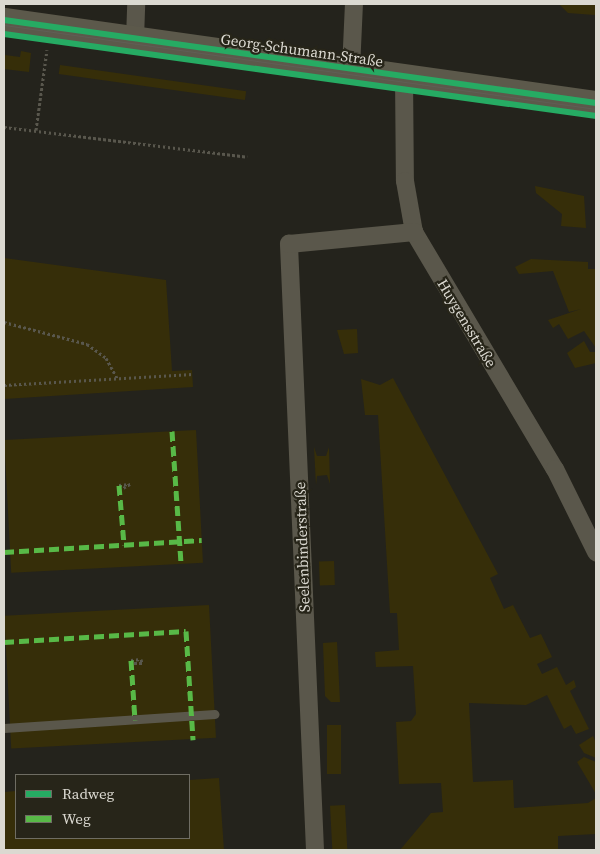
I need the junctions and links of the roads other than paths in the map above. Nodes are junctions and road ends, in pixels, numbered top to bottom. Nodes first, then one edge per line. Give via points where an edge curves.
1 (136, 4) edge
2 (354, 4) edge
3 (4, 20) edge
4 (135, 39) junction
5 (351, 69) junction
6 (404, 76) junction
7 (596, 103) edge
8 (414, 232) junction
9 (596, 552) edge
10 (215, 714) dead end
11 (4, 728) edge
12 (315, 850) edge

1 - 4 street
2 - 5 street
3 - 4 main road, Georg-Schumann-Straße
4 - 5 main road, Georg-Schumann-Straße
5 - 6 main road, Georg-Schumann-Straße
6 - 7 main road, Georg-Schumann-Straße
6 - 8 street, Huygensstraße via 405,181
8 - 9 street, Huygensstraße via 555,470
8 - 12 street, Seelenbinderstraße via 289,244
10 - 11 lane

